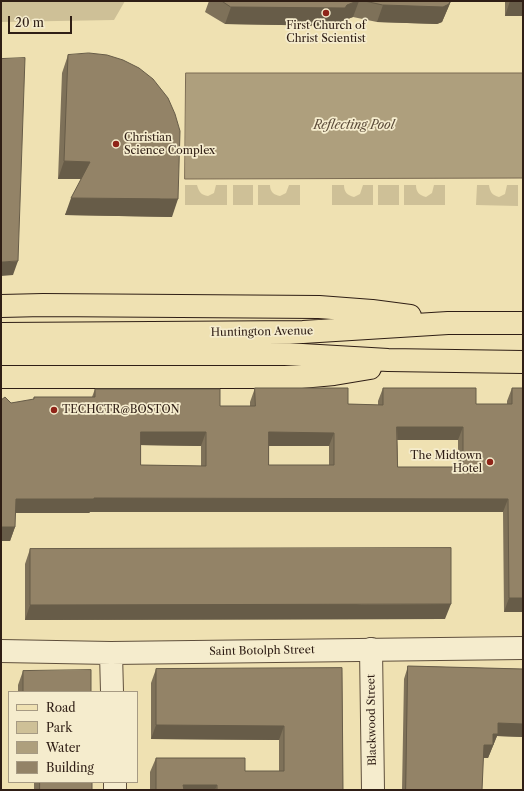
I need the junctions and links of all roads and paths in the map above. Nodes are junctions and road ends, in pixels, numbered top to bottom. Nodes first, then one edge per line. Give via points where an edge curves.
1 (1, 306) edge
2 (448, 323) junction
3 (523, 323) edge
4 (1, 334) edge
5 (1, 354) edge
6 (405, 361) junction
7 (523, 362) edge
8 (1, 378) edge
9 (523, 648) edge
10 (371, 649) junction
11 (1, 650) edge
12 (111, 653) junction
13 (112, 691) edge
14 (373, 790) edge

1 - 2 main road via 319,307 391,313
2 - 3 main road, Huntington Avenue
2 - 4 main road, Huntington Avenue via 308,332
5 - 6 main road, Huntington Avenue via 285,354
6 - 7 main road, Huntington Avenue
6 - 8 main road via 355,371 301,377
9 - 10 street, Saint Botolph Street
10 - 12 street, Saint Botolph Street
10 - 14 street, Blackwood Street
11 - 12 street, Saint Botolph Street
12 - 13 street

